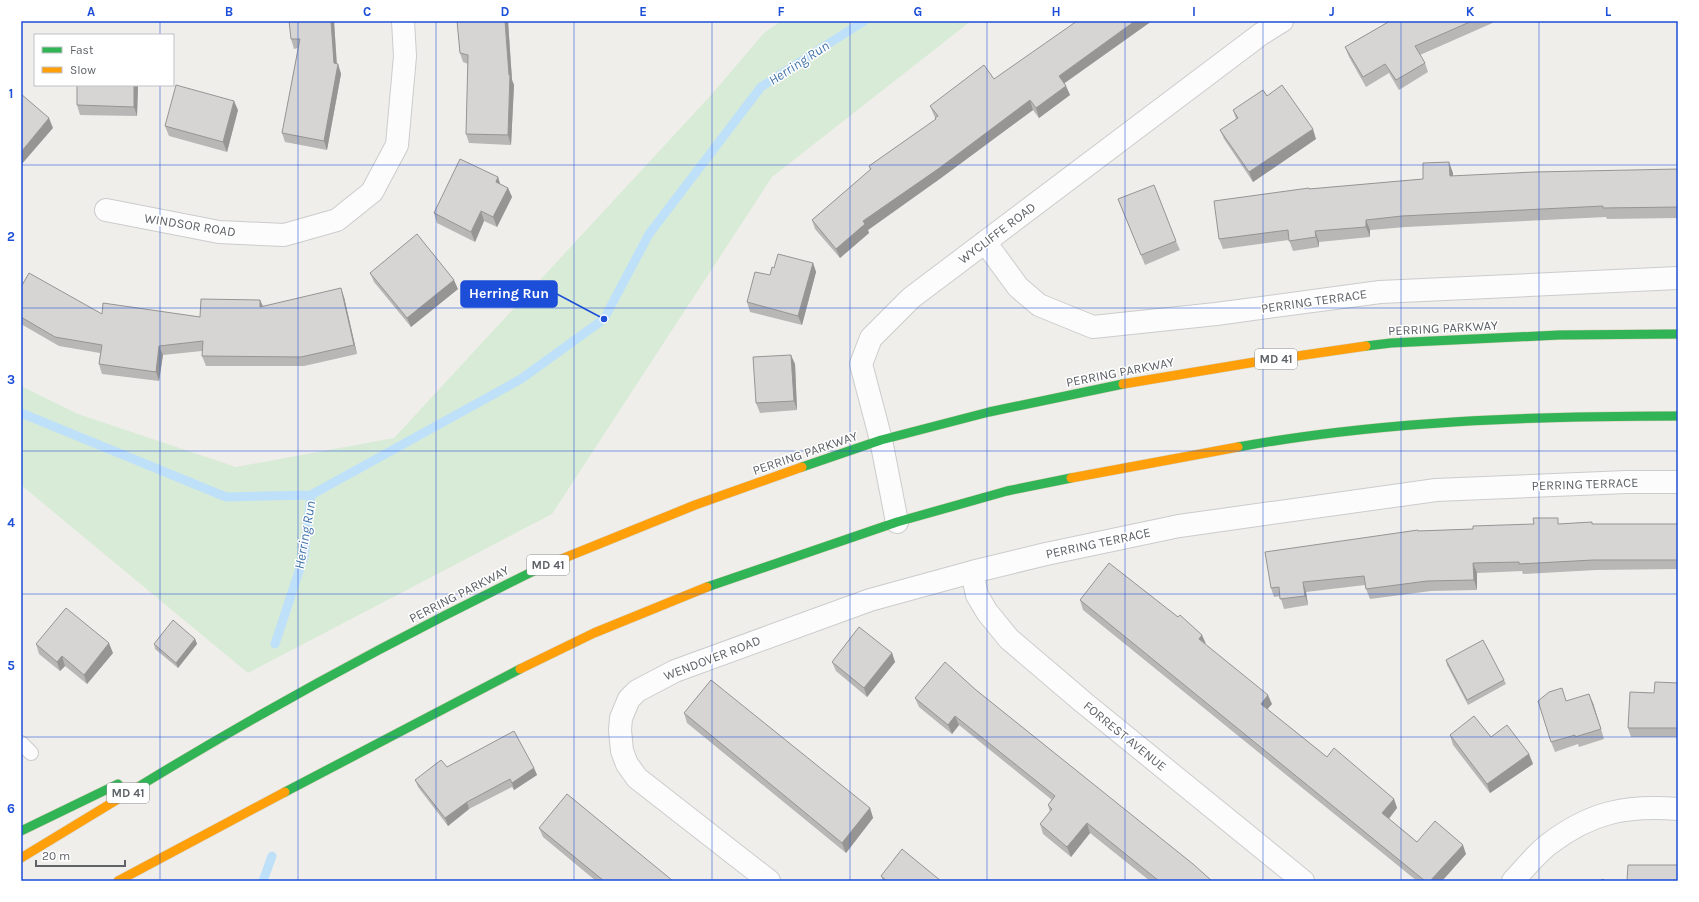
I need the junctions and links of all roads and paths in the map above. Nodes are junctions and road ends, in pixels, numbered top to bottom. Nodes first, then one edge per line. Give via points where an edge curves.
1 (402, 21) edge
2 (1282, 21) edge
3 (106, 210) dead end
4 (985, 242) junction
5 (1678, 278) edge
6 (1678, 334) edge
7 (1678, 416) edge
8 (881, 440) junction
9 (1678, 482) edge
10 (897, 522) junction
11 (972, 572) junction
12 (233, 729) junction
13 (148, 770) dead end
14 (127, 780) dead end
15 (1678, 809) edge
16 (21, 831) edge
17 (21, 858) edge
18 (118, 881) edge
19 (769, 881) edge
20 (1303, 881) edge
21 (1513, 881) edge

1 - 3 street, WINDSOR ROAD via 405,56 397,145 372,192 337,220 284,235 270,235 218,232
2 - 4 street, WYCLIFFE ROAD
4 - 5 street, PERRING TERRACE via 1018,287 1039,305 1093,327 1380,292
4 - 8 street, WYCLIFFE ROAD via 911,298 871,338 861,364
6 - 8 main road, PERRING PARKWAY / MD 41 via 1559,335 1391,343 1249,363 1101,388 989,412
7 - 10 main road via 1576,416 1408,425 1265,442 1008,491
8 - 10 street, WYCLIFFE ROAD
8 - 12 main road, PERRING PARKWAY / MD 41 via 695,505 564,557 451,611
9 - 11 street, PERRING TERRACE via 1436,490 1179,526
10 - 18 main road via 716,584 594,633 486,685
11 - 19 street, WENDOVER ROAD via 870,600 683,668 637,691 629,699 621,718 620,730 622,751 631,771
11 - 20 street, FORREST AVENUE via 978,595 987,612 1009,639 1082,702
12 - 13 main road
12 - 17 main road, PERRING PARKWAY / MD 41
14 - 16 main road
15 - 21 street via 1646,807 1599,815 1576,826 1548,845

